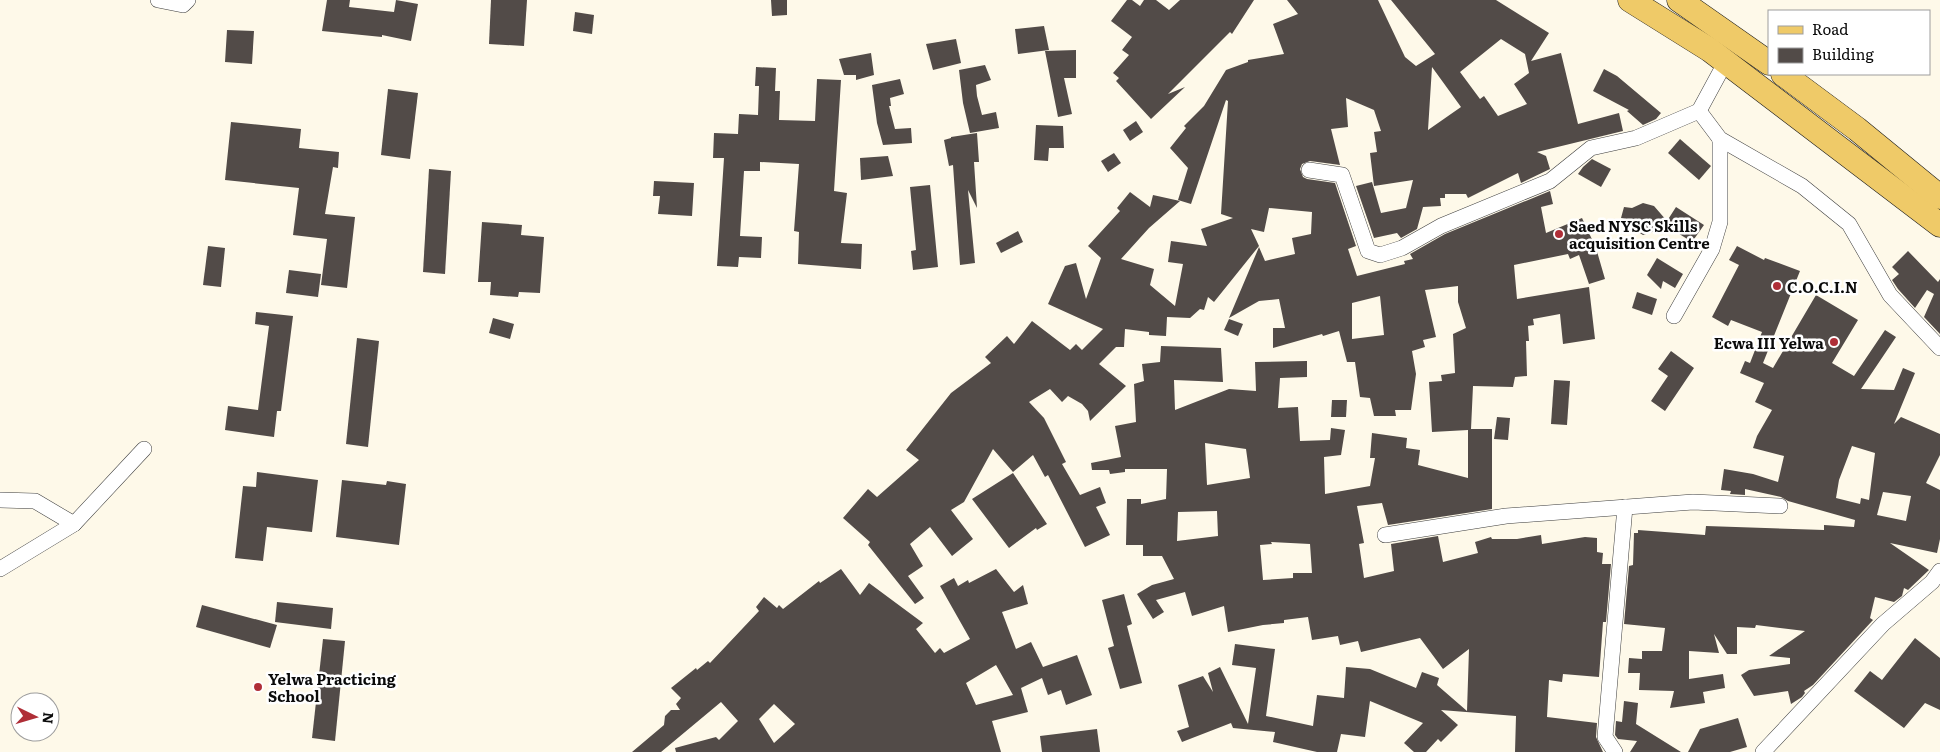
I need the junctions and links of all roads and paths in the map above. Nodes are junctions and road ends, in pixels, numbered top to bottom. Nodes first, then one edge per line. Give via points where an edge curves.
1 (158, 0) edge
2 (188, 0) edge
3 (1630, 0) edge
4 (1679, 0) edge
5 (1768, 62) edge
6 (1725, 63) junction
7 (1784, 75) edge
8 (1699, 112) junction
9 (1720, 139) junction
10 (1309, 170) dead end
11 (1940, 197) edge
12 (1940, 225) edge
13 (1674, 316) dead end
14 (1940, 348) edge
15 (144, 450) dead end
16 (0, 500) edge
17 (1780, 506) dead end
18 (1625, 508) junction
19 (74, 524) junction
20 (1385, 535) dead end
21 (0, 569) edge
22 (1940, 570) edge
23 (1615, 752) edge
24 (1763, 752) edge

1 - 2 street via 183,5
3 - 6 main road via 1710,50
4 - 5 main road
6 - 8 street
6 - 12 main road
7 - 11 main road
8 - 9 street
8 - 10 street via 1636,138 1591,148 1550,181 1380,255 1368,250 1342,175
9 - 13 street via 1720,222 1712,249
9 - 14 street via 1802,186 1849,224 1890,295
15 - 19 street
16 - 19 street via 35,502
17 - 18 street via 1693,502
18 - 20 street via 1506,516
18 - 23 street via 1605,737
19 - 21 street
22 - 24 street via 1932,582 1883,624

